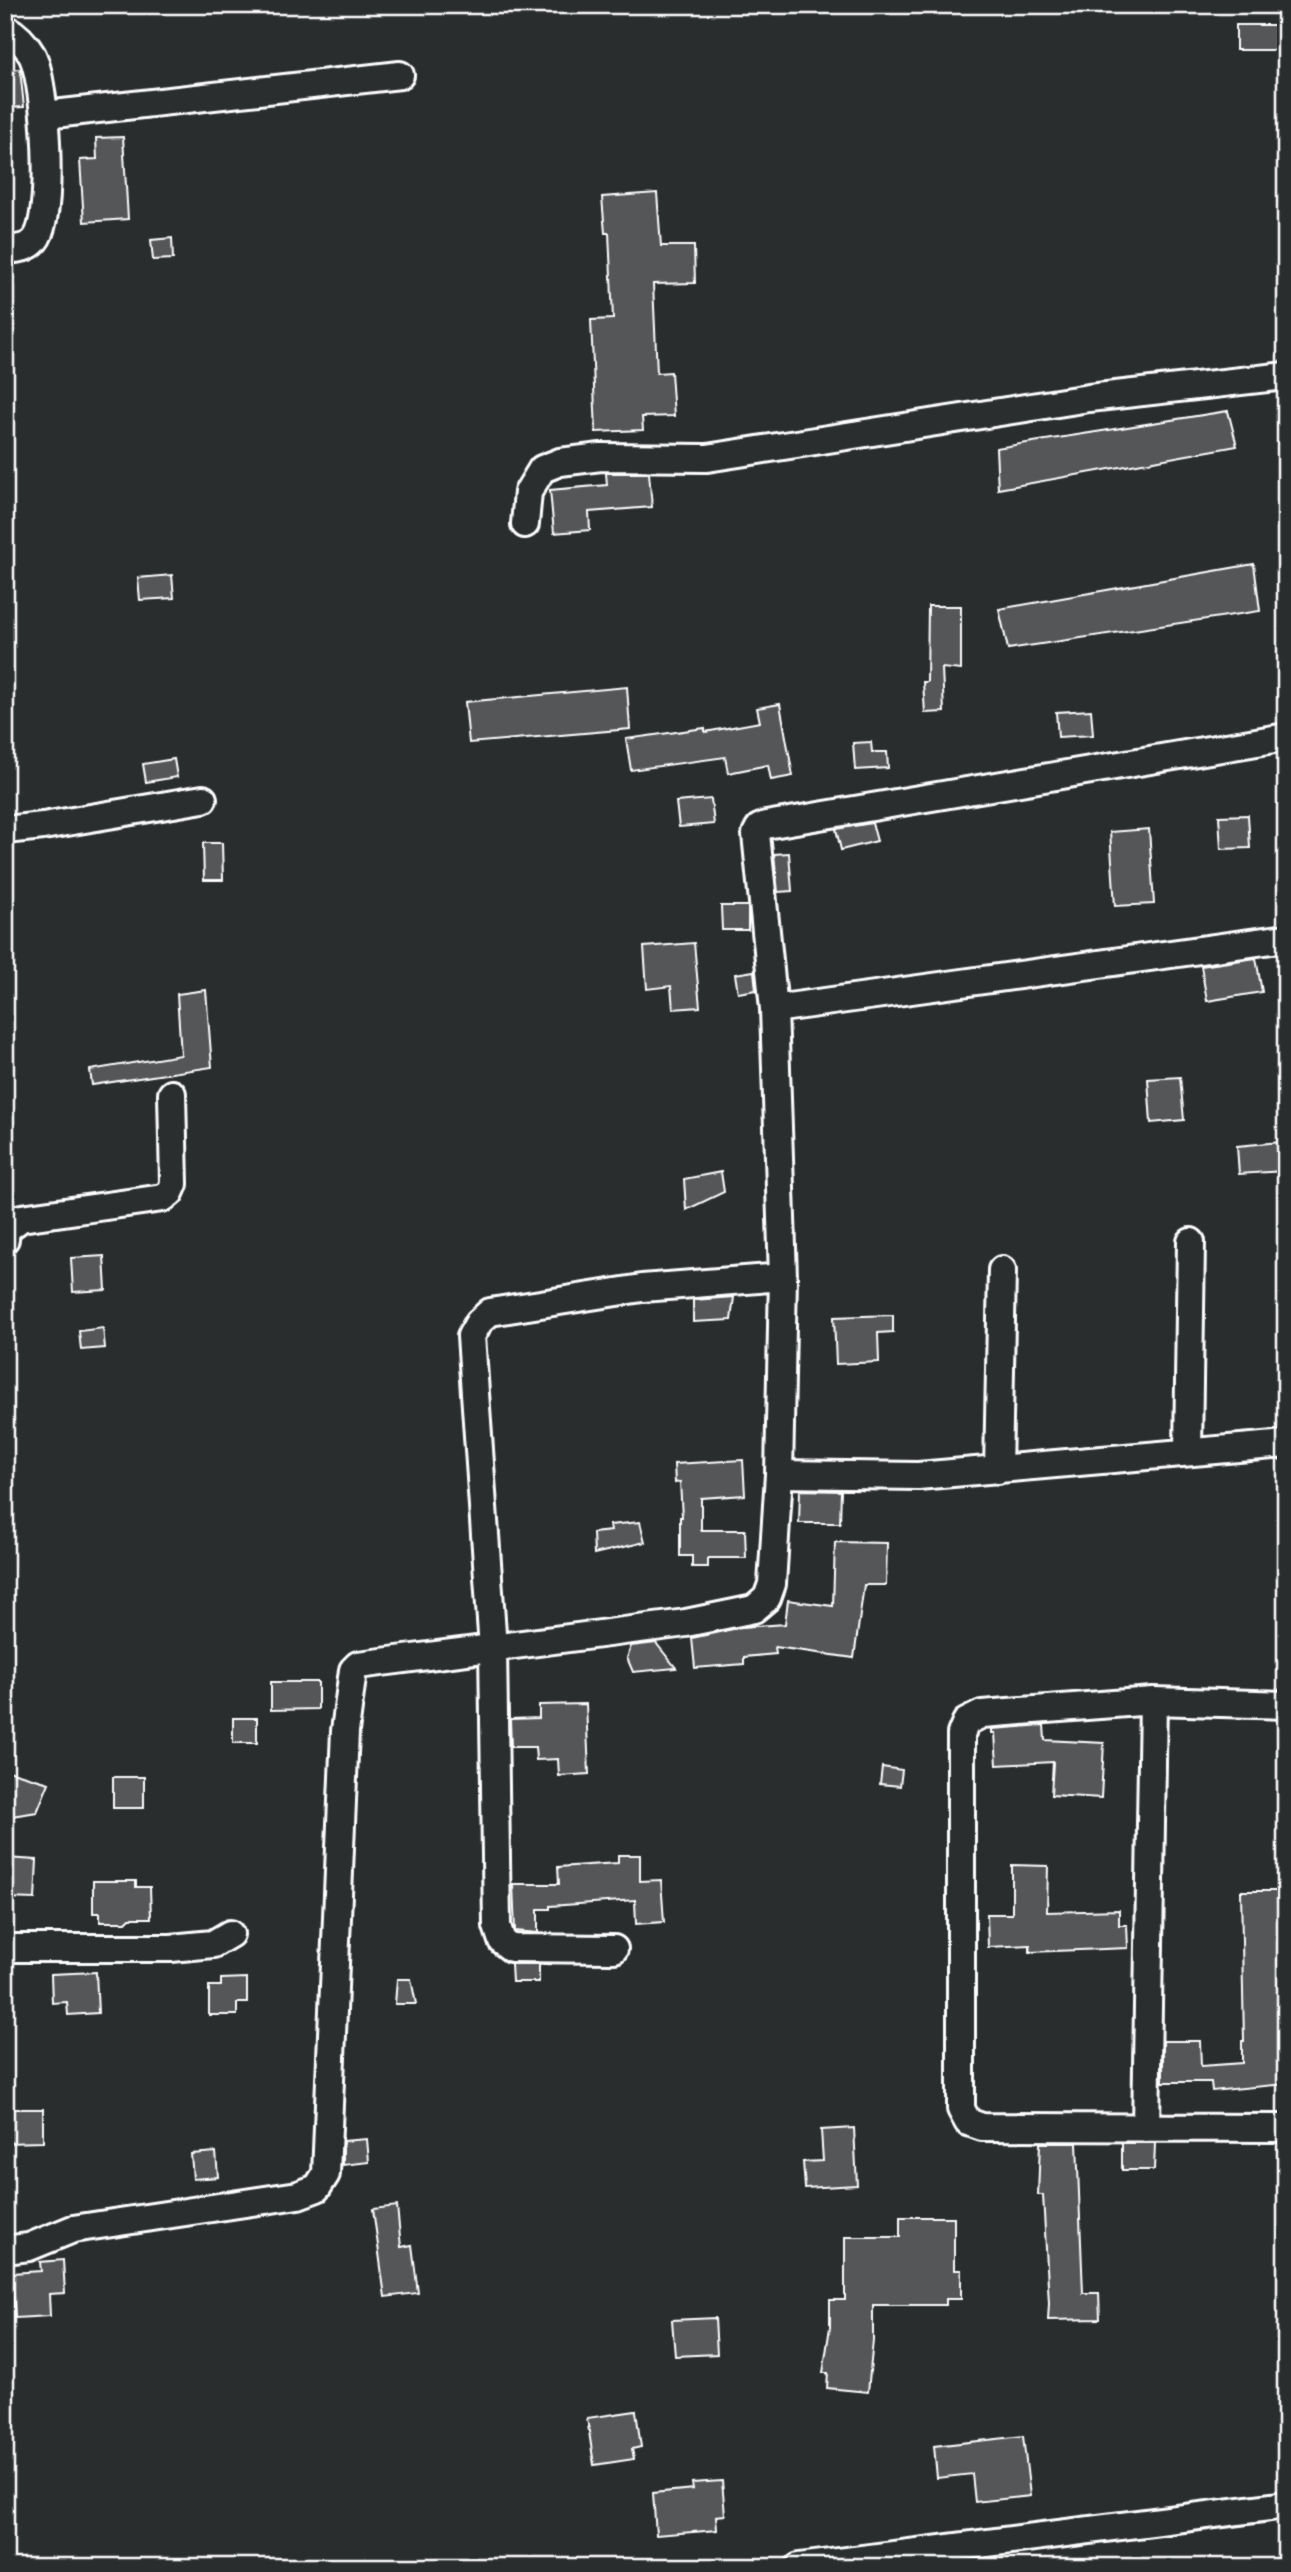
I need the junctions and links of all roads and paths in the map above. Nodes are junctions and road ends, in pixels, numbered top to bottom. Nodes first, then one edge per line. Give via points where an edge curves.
1 (5, 28) edge
2 (400, 75) dead end
3 (45, 115) junction
4 (5, 250) edge
5 (1286, 376) edge
6 (525, 524) dead end
7 (1286, 737) edge
8 (203, 799) dead end
9 (5, 830) edge
10 (1286, 938) edge
11 (775, 1009) junction
12 (172, 1094) dead end
13 (5, 1239) edge
14 (1191, 1242) dead end
15 (1002, 1270) dead end
16 (783, 1277) junction
17 (1286, 1444) edge
18 (1188, 1452) junction
19 (998, 1470) junction
20 (779, 1474) junction
21 (493, 1648) junction
22 (1153, 1701) junction
23 (1286, 1705) edge
24 (230, 1934) dead end
25 (5, 1948) edge
26 (614, 1949) dead end
27 (1146, 2128) junction
28 (1286, 2128) edge
29 (5, 2250) edge
30 (1286, 2505) edge
31 (799, 2567) edge

1 - 3 street via 16,34 32,55
2 - 3 street
3 - 4 street via 46,197 41,229 25,248
5 - 6 street via 1089,398 707,458 601,457 560,462 542,469 528,492
7 - 11 street via 759,828 756,834
8 - 9 street
10 - 11 street
11 - 16 street
12 - 13 street via 170,1193 163,1198 21,1218 6,1229
14 - 18 street
15 - 19 street
16 - 20 street
16 - 21 street via 642,1288 490,1312 479,1322 471,1336
17 - 18 street
18 - 19 street
19 - 20 street via 918,1476
20 - 21 street via 772,1584 767,1598 754,1609 686,1623
21 - 26 street via 497,1926 502,1941 511,1948
21 - 29 street via 365,1663 353,1670 345,1731 326,2174 317,2188 298,2195 73,2230 29,2248
22 - 23 street
22 - 27 street
22 - 27 street via 982,1714 966,1722 961,1734 961,2109 968,2122 982,2127
24 - 25 street via 213,1944 172,1948
27 - 28 street
30 - 31 street

